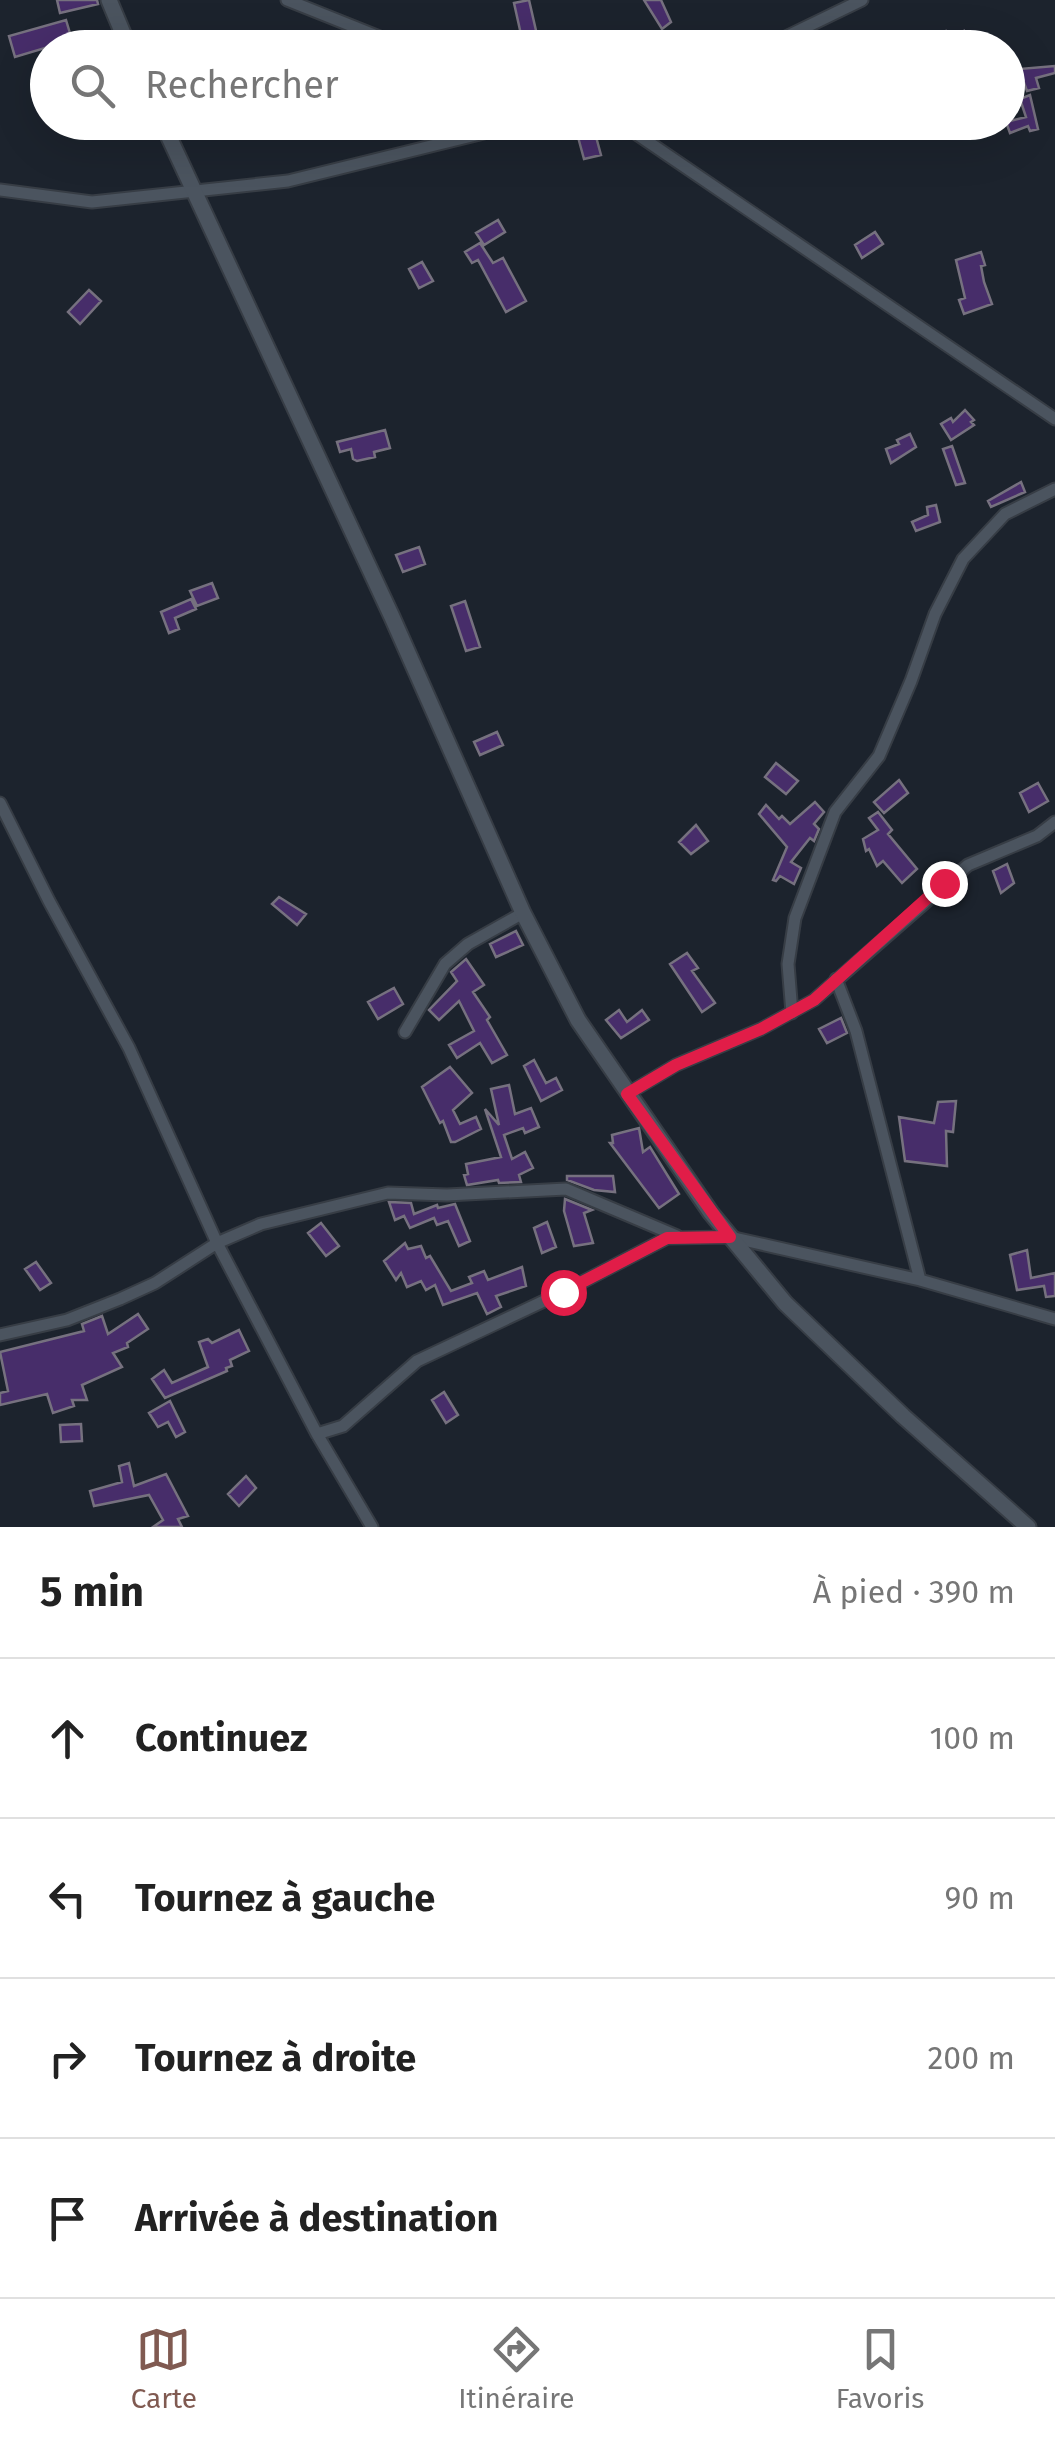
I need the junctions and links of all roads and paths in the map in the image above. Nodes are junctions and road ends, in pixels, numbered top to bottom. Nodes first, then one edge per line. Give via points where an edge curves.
1 (109, 0) edge
2 (287, 0) edge
3 (862, 0) edge
4 (122, 30) edge
5 (362, 30) edge
6 (800, 30) edge
7 (170, 140) edge
8 (432, 140) edge
9 (645, 140) edge
10 (0, 190) edge
11 (191, 191) junction
12 (1055, 419) edge
13 (1055, 489) edge
14 (0, 804) edge
15 (1055, 822) edge
16 (523, 913) junction
17 (836, 979) junction
18 (792, 1014) junction
19 (405, 1032) dead end
20 (627, 1094) junction
21 (679, 1237) junction
22 (730, 1237) junction
23 (217, 1243) junction
24 (920, 1280) junction
25 (1055, 1319) edge
26 (0, 1336) edge
27 (317, 1434) junction
28 (372, 1527) edge
29 (1028, 1527) edge

1 - 4 street
2 - 5 street
3 - 6 street
7 - 11 street
8 - 11 street via 288,181
9 - 12 street
10 - 11 street via 92,202
11 - 16 street
13 - 18 street via 1005,514 963,559 879,756 835,812 795,918 788,964
14 - 23 street via 129,1048
15 - 17 street via 968,865
16 - 19 street via 445,964
16 - 20 street via 578,1020
17 - 18 street
17 - 24 street via 856,1031
18 - 20 street via 704,1051
20 - 22 street
21 - 22 street
21 - 23 street via 580,1192 555,1188 388,1193 261,1224
21 - 27 street via 417,1361 363,1412
22 - 24 street
22 - 29 street via 786,1303 902,1416
23 - 26 street via 120,1300
23 - 27 street
24 - 25 street
27 - 28 street

